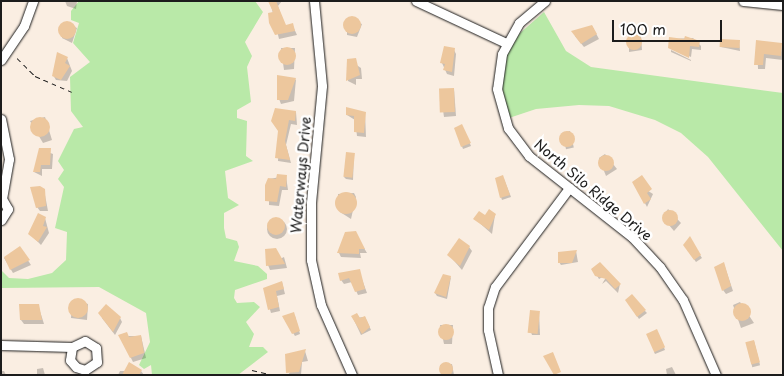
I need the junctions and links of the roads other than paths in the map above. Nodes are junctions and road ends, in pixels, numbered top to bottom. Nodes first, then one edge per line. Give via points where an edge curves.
1 (33, 1) edge
2 (314, 1) edge
3 (416, 1) edge
4 (545, 1) edge
5 (743, 1) edge
6 (783, 5) edge
7 (506, 43) junction
8 (1, 60) edge
9 (1, 119) edge
10 (569, 188) junction
11 (2, 197) edge
12 (1, 220) edge
13 (1, 345) edge
14 (72, 347) dead end
15 (352, 375) edge
16 (498, 375) edge
17 (716, 375) edge

1 - 8 street via 15,43
2 - 15 street, Waterways Drive via 322,86 311,203 311,260 321,305
3 - 7 street
4 - 7 street, North Silo Ridge Drive via 525,16
5 - 6 street
7 - 10 street, North Silo Ridge Drive via 498,80 503,119 524,152
9 - 11 street via 10,159
10 - 16 street via 495,287 488,308 488,330
10 - 17 street, North Silo Ridge Drive via 632,237 660,267 683,300
11 - 12 street via 8,208
13 - 14 street

